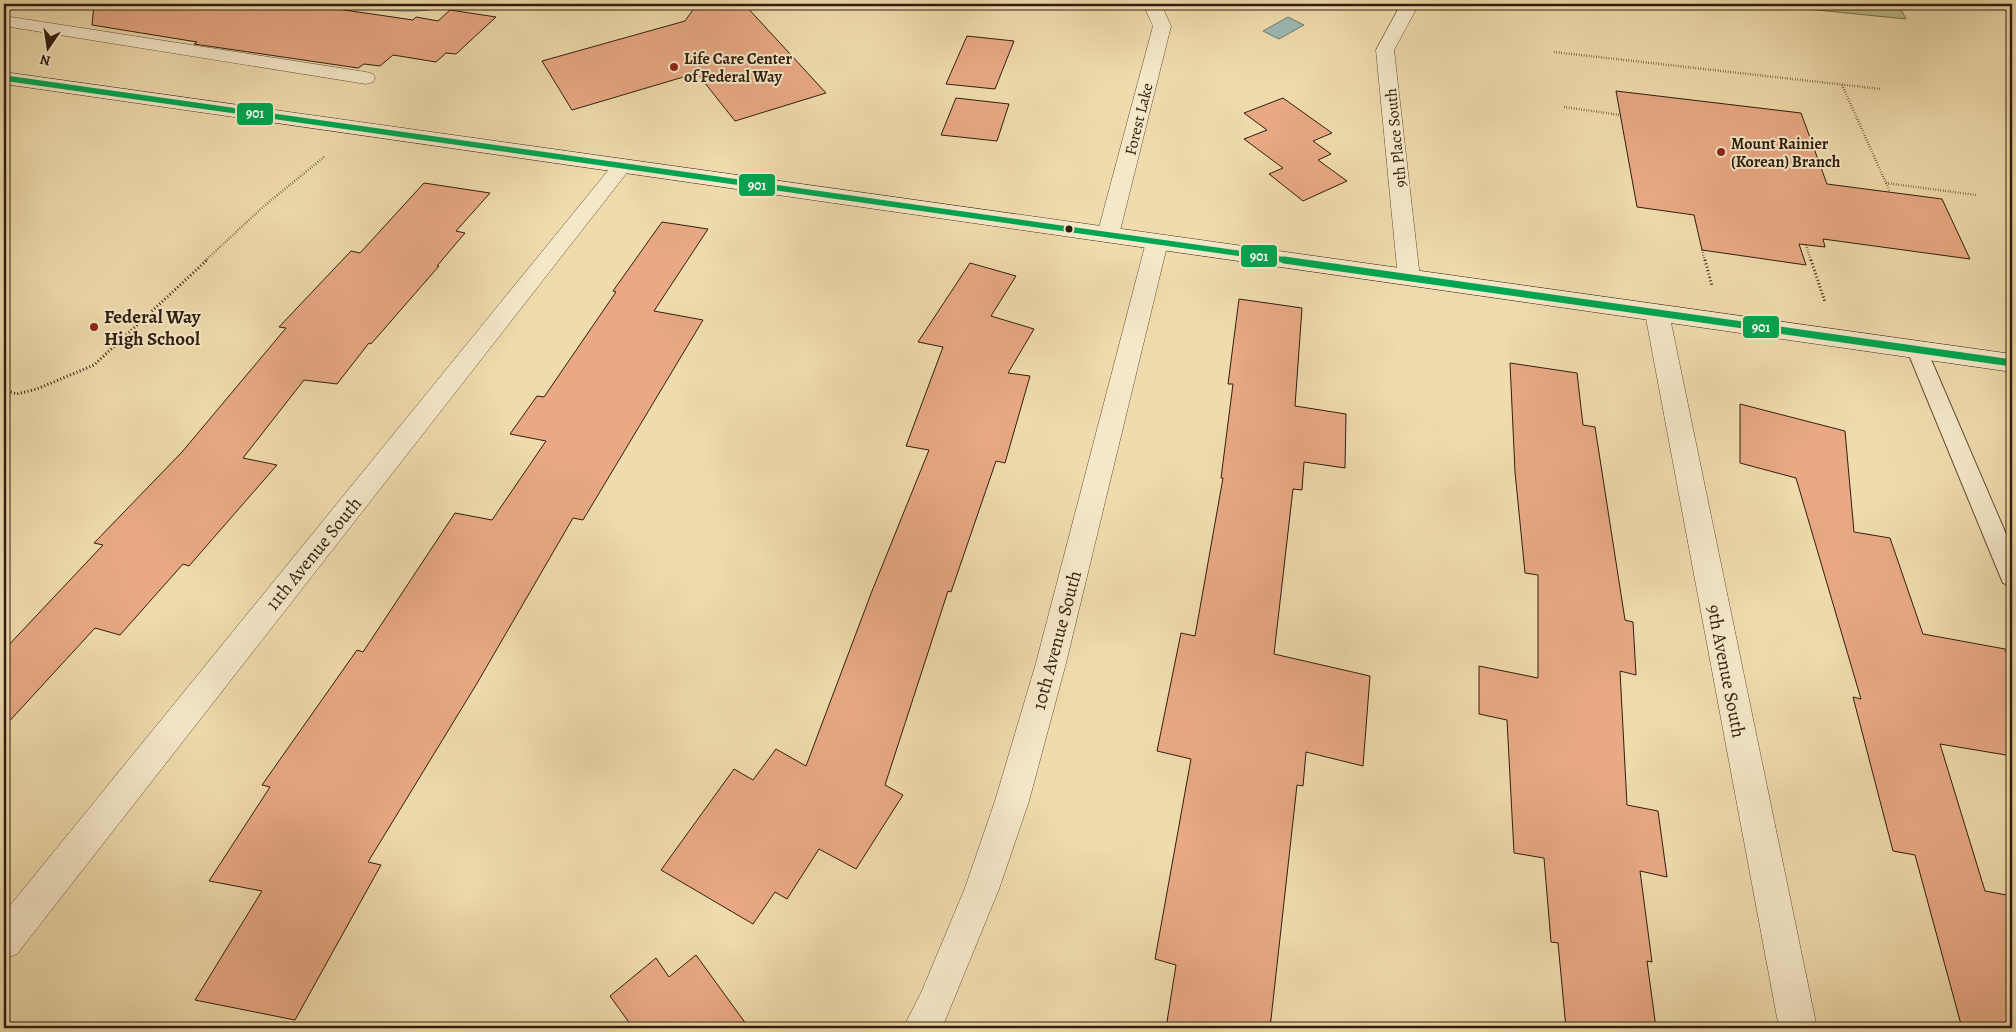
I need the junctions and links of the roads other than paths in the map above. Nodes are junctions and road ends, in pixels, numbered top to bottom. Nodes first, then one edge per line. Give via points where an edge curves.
1 (1152, 4) edge
2 (1410, 4) edge
3 (4, 21) edge
4 (4, 78) edge
5 (366, 78) dead end
6 (622, 166) junction
7 (1108, 235) junction
8 (1157, 242) junction
9 (1409, 278) junction
10 (1657, 313) junction
11 (1917, 350) junction
12 (2012, 363) edge
13 (2012, 576) edge
14 (4, 941) edge
15 (922, 1028) edge
16 (1798, 1028) edge

1 - 7 street, Forest Lake via 1162,26
2 - 9 street, 9th Place South via 1385,50
3 - 5 street
4 - 6 street
6 - 7 street
6 - 14 street, 11th Avenue South
7 - 8 street
8 - 9 street
8 - 15 street, 10th Avenue South via 1051,663 1012,801 982,890
9 - 10 street
10 - 11 street
10 - 16 street, 9th Avenue South
11 - 12 street
11 - 13 lane

